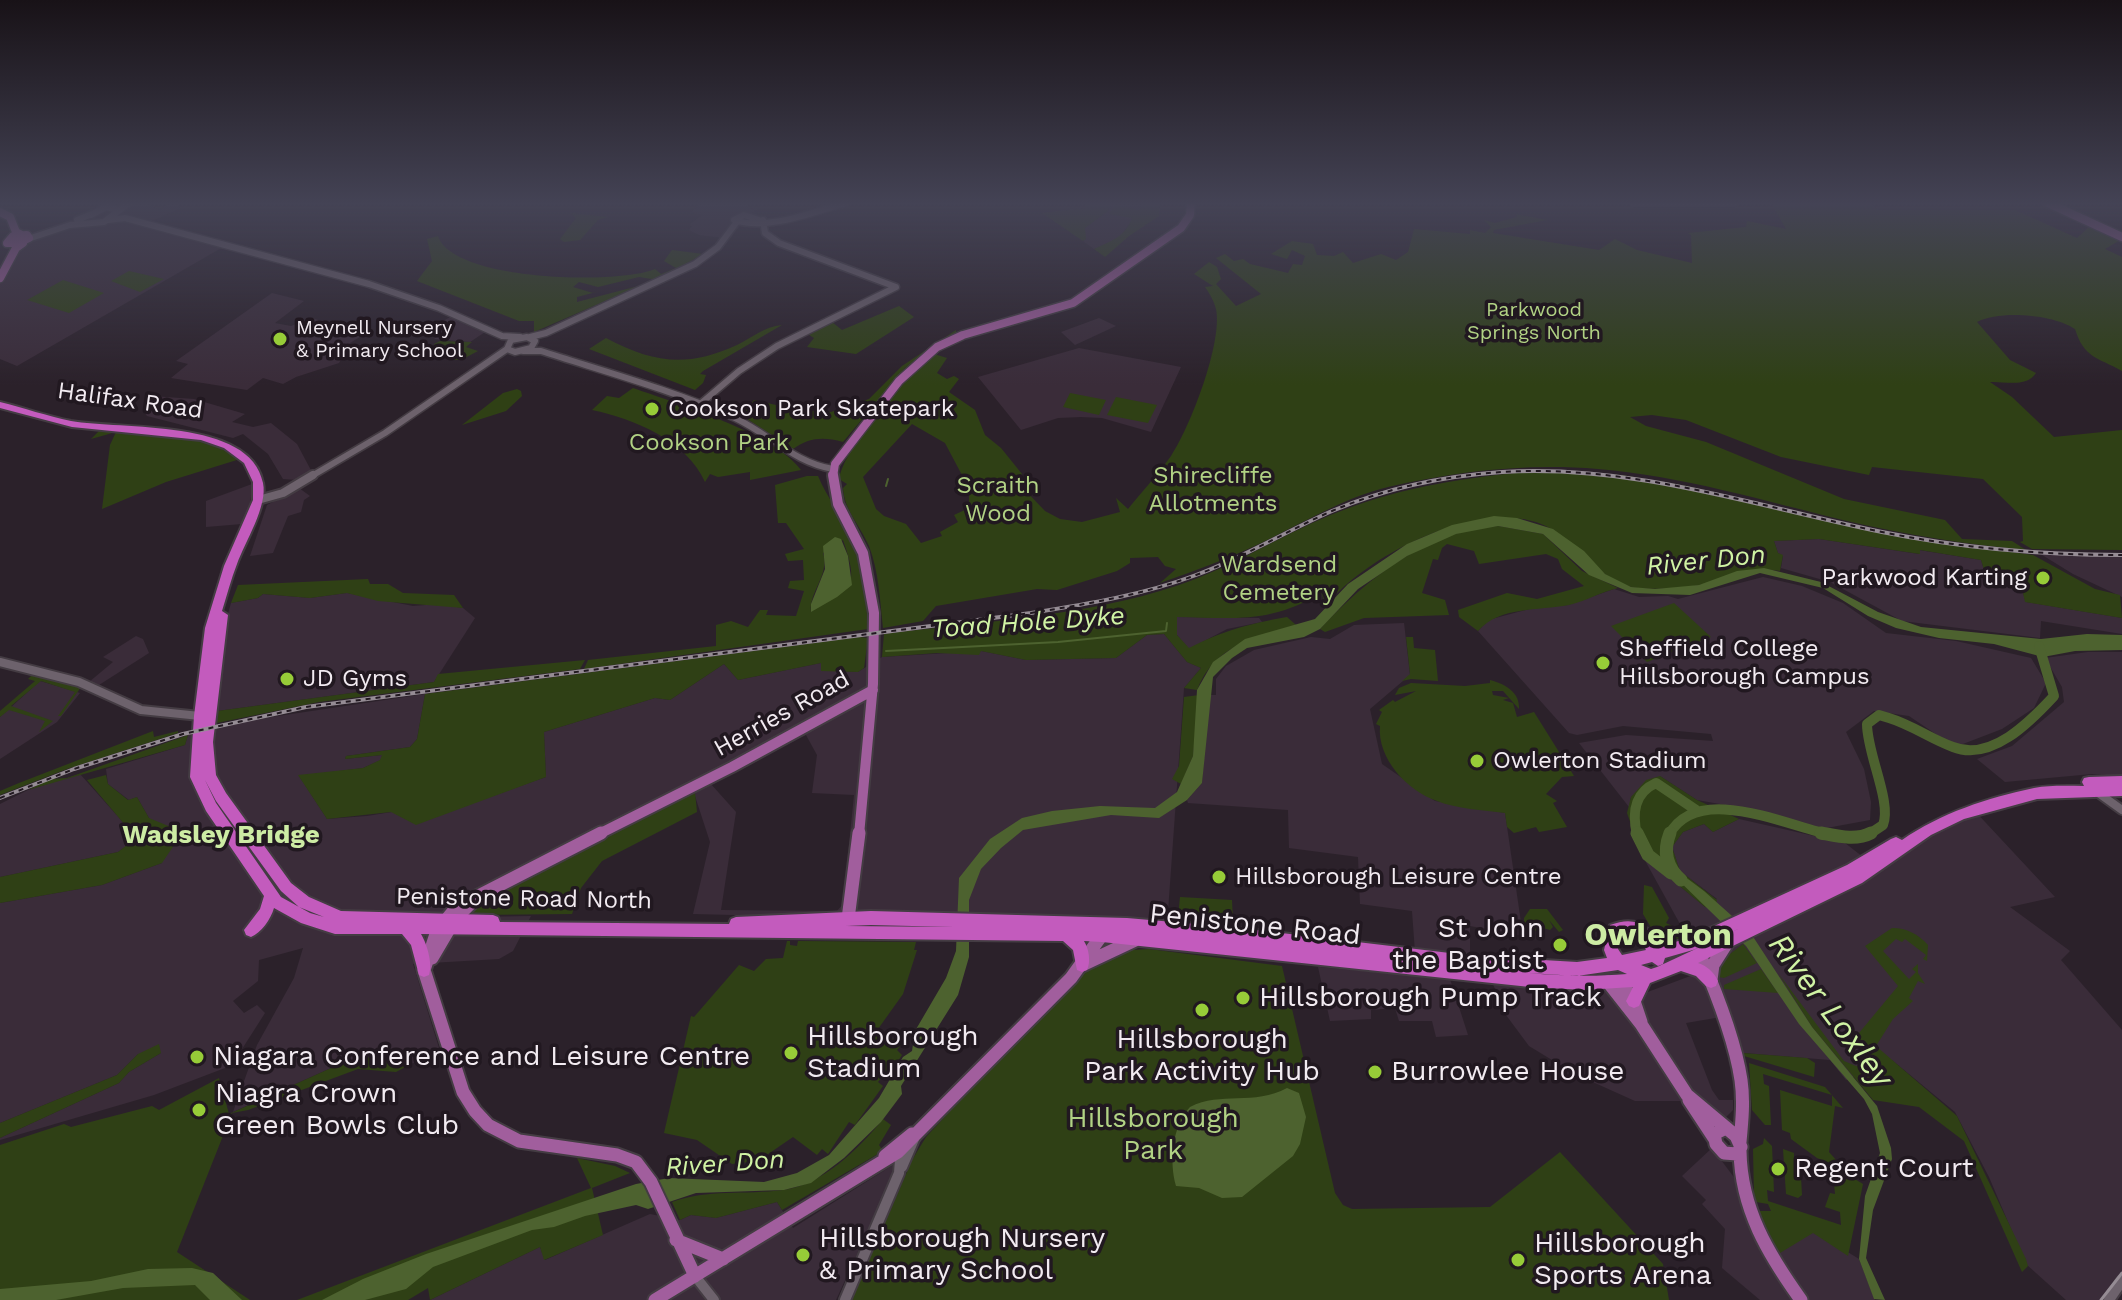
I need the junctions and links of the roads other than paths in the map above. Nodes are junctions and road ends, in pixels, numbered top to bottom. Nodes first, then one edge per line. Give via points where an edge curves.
1 (294, 264) edge
2 (694, 264) edge
3 (834, 264) edge
4 (1130, 264) edge
5 (502, 336) junction
6 (520, 337) junction
7 (533, 341) junction
8 (508, 346) junction
9 (541, 351) junction
10 (519, 352) junction
11 (497, 358) junction
12 (0, 397) edge
13 (0, 405) edge
14 (699, 405) junction
15 (126, 424) junction
16 (833, 469) junction
17 (261, 499) junction
18 (0, 662) edge
19 (873, 690) junction
20 (204, 712) junction
21 (204, 779) junction
22 (2116, 786) edge
23 (2090, 789) junction
24 (2122, 804) edge
25 (2122, 810) edge
26 (1832, 878) junction
27 (1857, 879) junction
28 (271, 895) junction
29 (853, 900) junction
30 (290, 905) junction
31 (848, 919) junction
32 (446, 924) junction
33 (870, 926) junction
34 (942, 927) junction
35 (1039, 928) junction
36 (407, 929) junction
37 (251, 930) dead end
38 (1108, 930) junction
39 (913, 933) joint
40 (1064, 934) junction
41 (1138, 938) junction
42 (1738, 938) junction
43 (1292, 941) junction
44 (1700, 947) junction
45 (1656, 954) junction
46 (1309, 956) junction
47 (1618, 963) junction
48 (1681, 964) junction
49 (1082, 965) junction
50 (1577, 969) junction
51 (426, 973) junction
52 (1651, 976) junction
53 (1711, 981) junction
54 (1614, 982) junction
55 (1634, 1001) junction
56 (1641, 1024) junction
57 (1741, 1121) junction
58 (918, 1131) junction
59 (1722, 1133) junction
60 (1735, 1150) junction
61 (887, 1157) junction
62 (899, 1173) junction
63 (676, 1240) junction
64 (723, 1259) junction
65 (695, 1276) junction
66 (2122, 1281) edge
67 (655, 1300) edge
68 (714, 1300) edge
69 (845, 1300) edge
70 (1801, 1300) edge
71 (2109, 1300) edge

1 - 5 street via 439,308
2 - 7 street
3 - 14 street via 896,287 773,348
4 - 16 main road via 1073,303 937,347 899,381
5 - 6 street
5 - 8 street
6 - 7 street
6 - 8 street
7 - 9 street
7 - 10 street
8 - 10 street
8 - 11 street
9 - 10 street
9 - 14 street
10 - 11 street
11 - 17 street via 365,445 283,493
12 - 15 highway, Halifax Road via 62,416
13 - 15 highway, Halifax Road via 55,421
14 - 16 street via 750,425 811,466
15 - 17 highway, Halifax Road via 195,431 233,443 258,464 265,480
16 - 19 main road, Herries Road via 837,503 868,566 875,631
17 - 20 highway via 220,593
18 - 20 street via 69,678 141,710
19 - 29 main road
19 - 32 main road, Herries Road via 478,896
20 - 21 highway, Penistone Road North
21 - 28 highway, Penistone Road North via 211,807
21 - 30 highway via 263,857 265,872
22 - 23 highway, Penistone Road
22 - 24 street
22 - 26 highway, Penistone Road via 2031,787 1968,803
23 - 25 street
23 - 27 highway, Penistone Road via 2018,797 1961,814
26 - 27 highway
26 - 44 highway, Penistone Road via 1732,923
27 - 42 highway, Penistone Road
28 - 30 highway, Penistone Road North
28 - 37 highway via 266,912
29 - 31 main road
29 - 33 main road
30 - 32 highway, Penistone Road North via 351,918
30 - 36 highway, Penistone Road North via 335,927
31 - 32 highway, Penistone Road North
31 - 33 highway via 855,927
32 - 33 highway, Penistone Road North
32 - 36 highway, Penistone Road North
32 - 51 main road, Herries Road
33 - 34 highway, Penistone Road North
33 - 39 highway, Penistone Road North
34 - 35 highway, Penistone Road
34 - 39 highway, Penistone Road
35 - 38 highway, Penistone Road
35 - 40 highway, Penistone Road
36 - 51 highway via 418,942
38 - 40 highway, Penistone Road
38 - 41 highway, Penistone Road
38 - 43 highway, Penistone Road
38 - 49 main road
40 - 49 highway via 1080,947
41 - 46 highway, Penistone Road
41 - 49 main road
42 - 44 highway, Penistone Road
42 - 53 main road via 1713,965
43 - 46 highway
43 - 50 highway, Penistone Road via 1475,963
44 - 45 highway, Penistone Road
44 - 48 highway, Penistone Road
44 - 53 main road
45 - 47 highway, Penistone Road
45 - 47 highway via 1641,931 1621,926 1611,942
45 - 52 highway
46 - 54 highway, Penistone Road
47 - 50 highway, Penistone Road
47 - 52 highway
48 - 52 highway, Penistone Road
48 - 53 highway
49 - 58 main road
50 - 54 highway
51 - 63 main road via 463,1092 489,1127 503,1137 627,1157 647,1175
52 - 54 highway, Penistone Road
52 - 55 highway via 1636,990
53 - 57 main road via 1741,1078
54 - 55 main road
54 - 56 main road
55 - 56 main road
56 - 59 main road via 1691,1107
57 - 59 main road
57 - 60 main road
58 - 61 main road
58 - 62 street
59 - 60 main road
59 - 60 main road
60 - 70 main road via 1750,1217
61 - 62 street via 900,1160
61 - 64 main road
62 - 69 street
63 - 64 main road
63 - 65 main road
64 - 65 main road
65 - 67 main road
65 - 68 street
66 - 71 street

